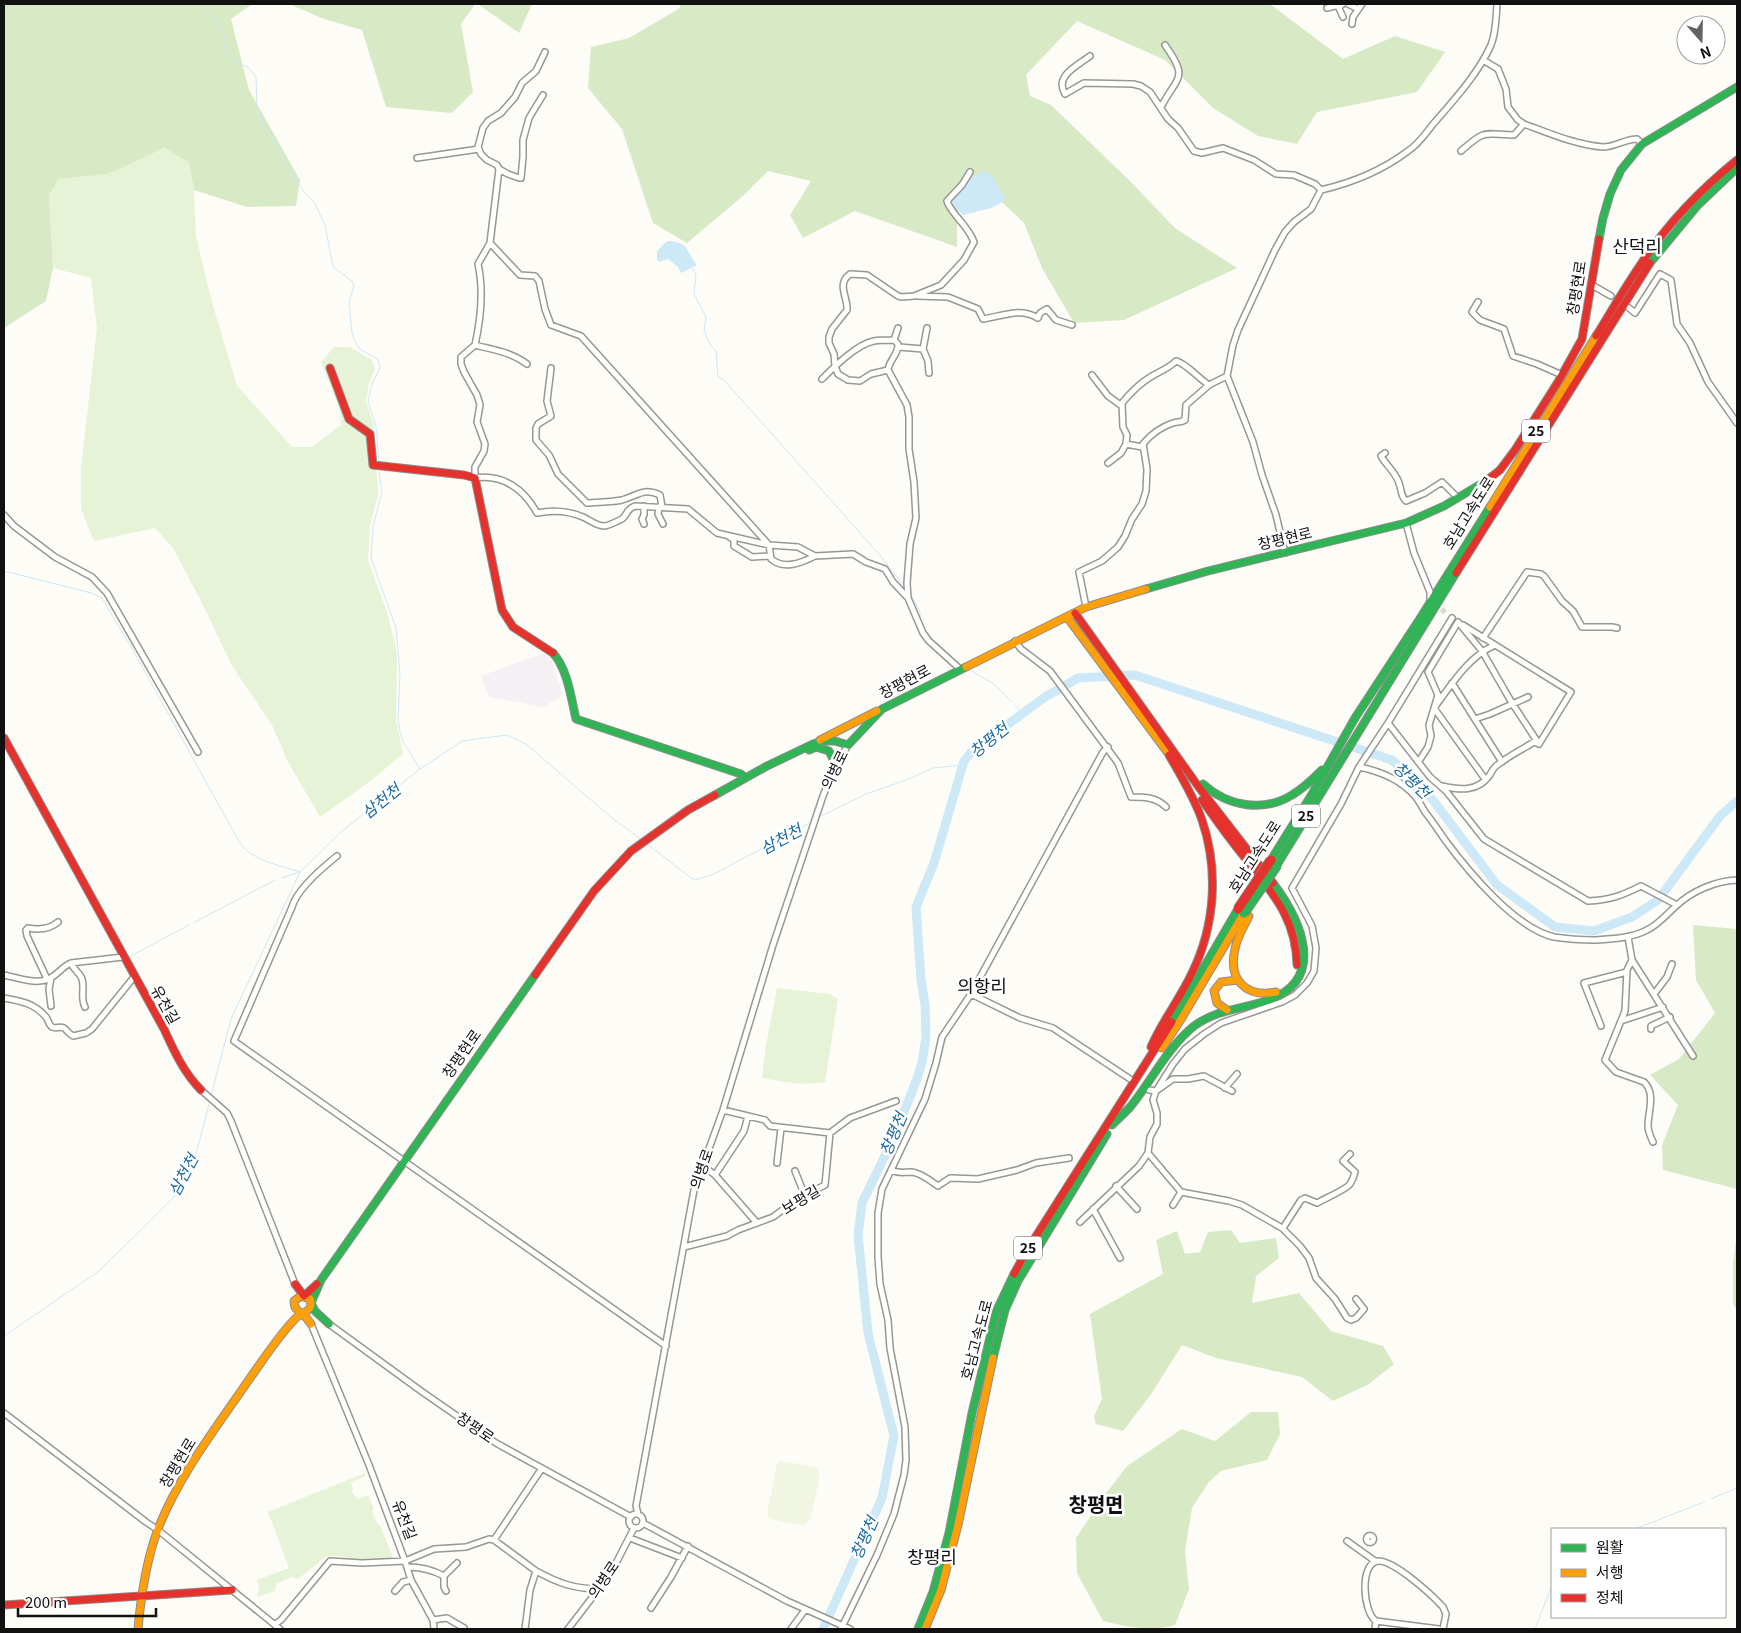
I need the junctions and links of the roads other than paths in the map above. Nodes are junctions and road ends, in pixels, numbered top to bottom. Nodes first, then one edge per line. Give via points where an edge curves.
1 (1342, 4) edge
2 (1348, 4) edge
3 (1362, 4) edge
4 (1497, 4) edge
5 (1327, 8) dead end
6 (1358, 9) junction
7 (1343, 17) dead end
8 (1352, 24) dead end
9 (1165, 45) dead end
10 (545, 52) dead end
11 (1090, 56) dead end
12 (1483, 60) junction
13 (1737, 87) edge
14 (543, 95) dead end
15 (1161, 107) junction
16 (1524, 124) junction
17 (1642, 144) junction
18 (479, 149) junction
19 (1461, 151) dead end
20 (417, 158) dead end
21 (1737, 160) edge
22 (1737, 168) edge
23 (499, 169) junction
24 (970, 172) dead end
25 (1320, 190) junction
26 (490, 243) junction
27 (1592, 285) junction
28 (914, 296) junction
29 (1611, 296) dead end
30 (1478, 302) dead end
31 (1629, 308) dead end
32 (1072, 325) dead end
33 (898, 328) dead end
34 (927, 328) dead end
35 (894, 340) junction
36 (475, 345) junction
37 (899, 347) junction
38 (923, 349) junction
39 (527, 364) dead end
40 (835, 366) junction
41 (330, 368) dead end
42 (551, 368) dead end
43 (888, 370) junction
44 (929, 373) dead end
45 (1092, 375) dead end
46 (1562, 375) junction
47 (1228, 376) junction
48 (822, 379) dead end
49 (1209, 385) junction
50 (1122, 406) junction
51 (1737, 423) edge
52 (1126, 444) junction
53 (1142, 447) junction
54 (1385, 453) dead end
55 (1108, 462) dead end
56 (475, 478) junction
57 (1458, 498) junction
58 (644, 506) junction
59 (661, 507) junction
60 (4, 514) edge
61 (1406, 523) junction
62 (644, 524) dead end
63 (663, 524) dead end
64 (728, 536) junction
65 (769, 545) junction
66 (1285, 553) junction
67 (770, 556) junction
68 (815, 556) junction
69 (908, 598) junction
70 (1430, 598) tunnel mouth
71 (1086, 607) junction
72 (1446, 613) tunnel mouth
73 (1071, 615) junction
74 (1452, 618) junction
75 (1458, 622) junction
76 (1617, 628) dead end
77 (1483, 638) junction
78 (1015, 642) junction
79 (1495, 645) junction
80 (1482, 651) junction
81 (960, 669) junction
82 (1452, 683) junction
83 (1528, 697) dead end
84 (1512, 704) junction
85 (1434, 708) junction
86 (882, 709) junction
87 (1475, 718) junction
88 (1359, 720) junction
89 (1388, 723) junction
90 (4, 738) edge
91 (813, 744) junction
92 (1539, 744) junction
93 (848, 745) junction
94 (1108, 748) junction
95 (198, 752) dead end
96 (1171, 754) junction
97 (780, 759) junction
98 (1419, 761) junction
99 (1502, 762) junction
100 (1360, 765) junction
101 (1332, 766) junction
102 (834, 770) junction
103 (746, 778) junction
104 (1485, 779) junction
105 (1440, 786) junction
106 (1166, 807) dead end
107 (337, 856) dead end
108 (1274, 862) junction
109 (1737, 880) edge
110 (1677, 904) junction
111 (1244, 913) junction
112 (58, 922) dead end
113 (1628, 937) junction
114 (123, 957) junction
115 (1632, 960) junction
116 (71, 962) junction
117 (1672, 964) dead end
118 (1627, 972) junction
119 (4, 975) edge
120 (134, 977) junction
121 (49, 978) junction
122 (1238, 980) junction
123 (971, 994) junction
124 (1654, 994) junction
125 (4, 998) edge
126 (51, 1006) dead end
127 (85, 1007) dead end
128 (1663, 1007) junction
129 (1227, 1010) junction
130 (1670, 1017) junction
131 (1622, 1021) junction
132 (1601, 1026) dead end
133 (1652, 1029) dead end
134 (1693, 1056) dead end
135 (1146, 1062) junction
136 (1237, 1074) dead end
137 (1130, 1079) dead end
138 (1225, 1088) junction
139 (200, 1090) joint
140 (1149, 1090) dead end
141 (1156, 1091) junction
142 (1232, 1091) dead end
143 (896, 1101) dead end
144 (723, 1110) junction
145 (748, 1116) junction
146 (1112, 1125) junction
147 (781, 1128) junction
148 (830, 1133) junction
149 (1652, 1142) dead end
150 (1148, 1153) junction
151 (1350, 1154) dead end
152 (1069, 1158) dead end
153 (404, 1160) junction
154 (777, 1163) dead end
155 (703, 1166) junction
156 (891, 1170) junction
157 (794, 1171) dead end
158 (715, 1175) junction
159 (1116, 1186) junction
160 (1181, 1192) junction
161 (805, 1196) junction
162 (1173, 1204) dead end
163 (1093, 1209) junction
164 (1137, 1209) dead end
165 (1080, 1222) dead end
166 (757, 1223) junction
167 (1283, 1228) junction
168 (684, 1247) junction
169 (1120, 1258) dead end
170 (321, 1280) junction
171 (296, 1284) junction
172 (1356, 1298) dead end
173 (302, 1305) junction
174 (311, 1324) junction
175 (329, 1324) junction
176 (287, 1328) junction
177 (666, 1346) junction
178 (4, 1413) edge
179 (542, 1468) junction
180 (638, 1514) junction
181 (630, 1517) junction
182 (643, 1523) junction
183 (634, 1528) junction
184 (158, 1530) junction
185 (630, 1538) junction
186 (494, 1540) junction
187 (1347, 1541) dead end
188 (1367, 1542) dead end
189 (688, 1546) junction
190 (1361, 1551) junction
191 (682, 1558) junction
192 (405, 1561) junction
193 (1375, 1561) junction
194 (457, 1564) dead end
195 (407, 1567) junction
196 (536, 1571) junction
197 (444, 1576) junction
198 (411, 1580) junction
199 (600, 1589) junction
200 (232, 1590) junction
201 (395, 1591) dead end
202 (446, 1591) dead end
203 (141, 1596) junction
204 (4, 1605) edge
205 (651, 1608) dead end
206 (807, 1610) junction
207 (433, 1620) junction
208 (1376, 1622) junction
209 (275, 1624) junction
210 (464, 1628) edge
211 (842, 1628) edge
212 (138, 1629) edge
213 (280, 1629) edge
214 (434, 1629) edge
215 (525, 1629) edge
216 (568, 1629) edge
217 (791, 1629) edge
218 (850, 1629) edge
219 (922, 1629) edge
220 (1375, 1629) edge
221 (1439, 1629) edge
222 (1443, 1629) edge

1 - 5 street
1 - 7 street via 1339,8
2 - 6 street
3 - 6 street
4 - 12 street via 1491,44
6 - 8 street
9 - 15 street via 1180,71 1178,81
10 - 18 street via 536,71 522,83 515,97 483,128
11 - 15 street via 1062,80 1061,88 1065,94 1084,83 1133,84 1150,92
12 - 16 street via 1498,69 1506,89 1508,107
12 - 25 street via 1452,104 1408,152 1368,175
13 - 17 main road, 창평현로
14 - 23 street via 530,118 523,140 521,178
15 - 25 street via 1194,151 1223,148 1254,160 1276,174 1294,174
16 - 17 street via 1603,147 1629,139 1637,139
16 - 19 street via 1514,135 1479,135
17 - 27 main road, 창평현로 via 1621,170 1610,194
18 - 20 street
18 - 23 street
21 - 88 main road, 호남고속도로 / 25 via 1678,214 1641,263
22 - 88 main road, 호남고속도로 / 25 via 1686,217 1642,273
23 - 26 street
24 - 28 street via 947,201 974,242 964,260 941,285
25 - 47 street via 1312,209 1294,222 1275,250 1238,330
26 - 36 street via 478,264 482,293
26 - 65 street via 520,274 535,276 539,281 551,325 581,336
27 - 29 street
27 - 46 main road, 창평현로 via 1582,339
28 - 32 street via 948,297 978,309 983,319 1015,312 1038,318 1047,310 1056,320
28 - 40 street via 898,296 867,275 847,276 843,284 847,310 829,337
30 - 46 street via 1472,312 1480,320 1504,329 1514,356
31 - 51 street via 1635,313 1660,274 1671,280 1680,331 1690,343 1712,388
33 - 35 street
34 - 38 street
35 - 37 street
35 - 40 street via 870,342
36 - 39 street via 502,351
36 - 56 street via 461,357 460,364 480,405 477,422 485,444 475,467
37 - 38 street
37 - 43 street
38 - 44 street
40 - 43 street via 840,376 853,381
40 - 48 street
41 - 56 main road via 349,419 370,434 373,465
42 - 59 street via 548,400 551,416 538,424 535,435 558,474 587,503 654,492 660,495
43 - 69 street via 907,405 909,417 916,518 910,544
45 - 50 street via 1108,396
46 - 57 main road, 창평현로 via 1500,470
47 - 49 street
47 - 66 street via 1254,442
49 - 50 street via 1176,361 1134,388
49 - 53 street via 1186,404 1185,420 1149,436
50 - 52 street
52 - 53 street
52 - 55 street via 1121,453
53 - 71 street via 1147,469 1142,504 1118,547 1102,561 1079,572
54 - 57 street via 1381,456 1396,476 1401,497 1406,501 1442,482
56 - 58 street via 486,476 514,485 531,501 537,513 571,513 598,525 606,526 623,518 629,508
56 - 103 main road via 502,610 517,631 558,659 576,719
57 - 61 main road, 창평현로
58 - 59 street
58 - 62 street
59 - 63 street via 658,514
59 - 64 street via 688,509 717,533
60 - 95 street via 14,526 58,559 92,577 107,593
61 - 66 main road, 창평현로
61 - 70 street
64 - 65 street
64 - 67 street via 734,540 734,546 752,557
65 - 67 street
65 - 68 street via 798,547
66 - 71 main road, 창평현로
67 - 68 street via 776,563 784,565
68 - 69 street via 853,554 885,569
69 - 81 street via 922,633
71 - 73 main road, 창평현로
72 - 74 street
73 - 78 main road, 창평현로
73 - 96 main road via 1096,657
73 - 96 main road via 1107,658
74 - 75 street
74 - 89 street
75 - 77 street
75 - 80 street
75 - 85 street via 1428,672 1438,695
76 - 77 street via 1582,627 1544,576 1527,572
77 - 79 street
78 - 81 main road, 창평현로
78 - 94 street via 1052,674
79 - 80 street
79 - 92 street via 1570,692
80 - 82 street
80 - 84 street
81 - 86 main road, 창평현로
82 - 85 street
82 - 87 street
83 - 84 street
84 - 87 street
84 - 92 street
85 - 98 street via 1428,748
85 - 104 street
86 - 91 main road
86 - 93 main road, 창평현로
87 - 99 street
88 - 101 main road, 호남고속도로 / 25
89 - 98 street
89 - 100 street
90 - 114 main road, 유천길
91 - 93 main road via 835,741
91 - 97 main road
92 - 99 street via 1534,742
93 - 102 street, 의병로
94 - 106 street via 1132,797 1146,796 1159,800
94 - 123 street
96 - 101 main road via 1219,798 1244,805 1272,804 1291,796
96 - 122 main road via 1236,848 1274,895 1293,930 1297,966 1285,986 1263,995 1253,993
96 - 129 main road via 1282,895 1298,925 1302,942 1303,966 1290,990 1276,998
96 - 135 main road via 1202,818 1208,838 1213,886 1202,949 1184,988 1156,1034
97 - 102 main road via 822,748 829,751
97 - 103 main road
98 - 105 street
99 - 104 street
100 - 113 street via 1398,782 1415,796 1473,876 1530,927 1553,936 1576,939
100 - 141 street via 1292,888 1312,926 1316,948 1314,971 1307,983 1282,1002 1221,1022 1204,1034 1186,1049
101 - 108 main road, 호남고속도로 / 25
102 - 144 street, 의병로 via 773,945
103 - 153 main road, 창평현로 via 655,832 594,891
104 - 105 street via 1471,788
105 - 110 street via 1484,839 1588,901 1605,900 1640,886
107 - 153 street via 294,898 234,1041
108 - 111 main road, 호남고속도로 / 25, bridge
108 - 111 main road, 25, bridge
109 - 110 street via 1709,886
110 - 113 street via 1648,930
111 - 122 main road via 1233,955 1233,968
111 - 135 main road, 호남고속도로 / 25
111 - 146 main road, 호남고속도로 / 25 via 1180,1021
112 - 121 street via 49,928 26,930
113 - 115 street
114 - 116 street
114 - 120 main road, 유천길
115 - 118 street
115 - 124 street
116 - 121 street
116 - 127 street via 81,976
117 - 124 street
118 - 131 street
118 - 132 street via 1584,983
119 - 121 street via 31,980
120 - 125 street via 99,1022 86,1033 73,1036 66,1029 50,1025 33,1005
120 - 139 main road, 유천길 via 188,1076
121 - 126 street
122 - 129 main road via 1220,982 1214,990 1216,1003
123 - 137 street via 1020,1018 1053,1028
123 - 156 street via 942,1037 925,1099
124 - 128 street
128 - 130 street
128 - 131 street
129 - 146 main road via 1208,1017 1179,1041 1130,1107
130 - 133 street via 1651,1026
130 - 134 street
131 - 149 street via 1605,1060 1616,1072 1647,1085 1651,1106 1648,1129
135 - 219 main road, 호남고속도로 / 25 via 1026,1252 996,1312 949,1533
136 - 138 street
138 - 141 street via 1204,1076 1173,1079
138 - 142 street
139 - 171 street, 유천길 via 227,1113 231,1121
140 - 141 street
141 - 150 street via 1153,1100 1157,1124 1150,1137
143 - 148 street via 850,1118
144 - 145 street
144 - 155 street, 의병로
145 - 147 street
145 - 158 street via 744,1131
146 - 219 main road, 호남고속도로 / 25 via 1035,1251 1005,1310 958,1525 941,1590
147 - 148 street
147 - 154 street
148 - 161 street, 보평길 via 825,1185
150 - 159 street via 1139,1166
150 - 160 street
151 - 167 street via 1343,1161 1355,1172 1350,1185 1317,1203 1305,1198 1301,1200
152 - 156 street via 1036,1162 978,1179 950,1178 938,1186 913,1172
153 - 170 main road, 창평현로
153 - 177 street
155 - 158 street
155 - 168 street, 의병로 via 694,1190
156 - 211 street via 882,1190 878,1213 878,1257 905,1427 906,1460 894,1514
157 - 161 street
158 - 166 street
159 - 163 street
159 - 164 street
160 - 162 street
160 - 167 street via 1242,1205
161 - 166 street, 보평길 via 773,1217
163 - 165 street
163 - 169 street
166 - 168 street, 보평길 via 727,1236
167 - 172 street via 1309,1258 1316,1278 1351,1320 1364,1309
168 - 177 street, 의병로
170 - 171 main road via 306,1288
170 - 173 main road, 창평현로
170 - 175 main road via 316,1302
171 - 173 main road
173 - 174 main road
173 - 175 main road
173 - 176 main road, 창평현로
174 - 176 main road via 300,1321
174 - 192 street, 유천길
175 - 179 street, 창평로 via 496,1443
176 - 184 main road, 창평현로 via 203,1447 173,1496
177 - 180 street, 의병로 via 636,1506
178 - 184 street
179 - 181 street, 창평로
179 - 186 street
180 - 181 street
180 - 182 street
181 - 183 street
182 - 183 street via 640,1528
182 - 189 street
183 - 185 street, 의병로
184 - 200 street
184 - 203 main road, 창평현로
185 - 191 street
185 - 199 street, 의병로
186 - 192 street, 유천길 via 466,1547 434,1549
186 - 196 street
187 - 190 street
188 - 190 street
189 - 191 street
189 - 206 street
190 - 193 street
191 - 205 street
192 - 195 street
192 - 209 street via 330,1561
193 - 208 street via 1364,1587 1368,1612
193 - 222 street via 1387,1562 1398,1569 1440,1603 1445,1612
194 - 197 street
195 - 197 street via 430,1570
195 - 198 street
196 - 199 street via 560,1584
196 - 215 street
197 - 202 street
198 - 201 street via 403,1582
198 - 207 street
199 - 216 street, 의병로
200 - 203 main road
200 - 209 street
203 - 204 main road
203 - 212 main road, 창평현로
206 - 211 street
206 - 217 street
207 - 210 street via 447,1618
207 - 214 street
208 - 220 street
208 - 221 street
209 - 213 street
211 - 218 street

